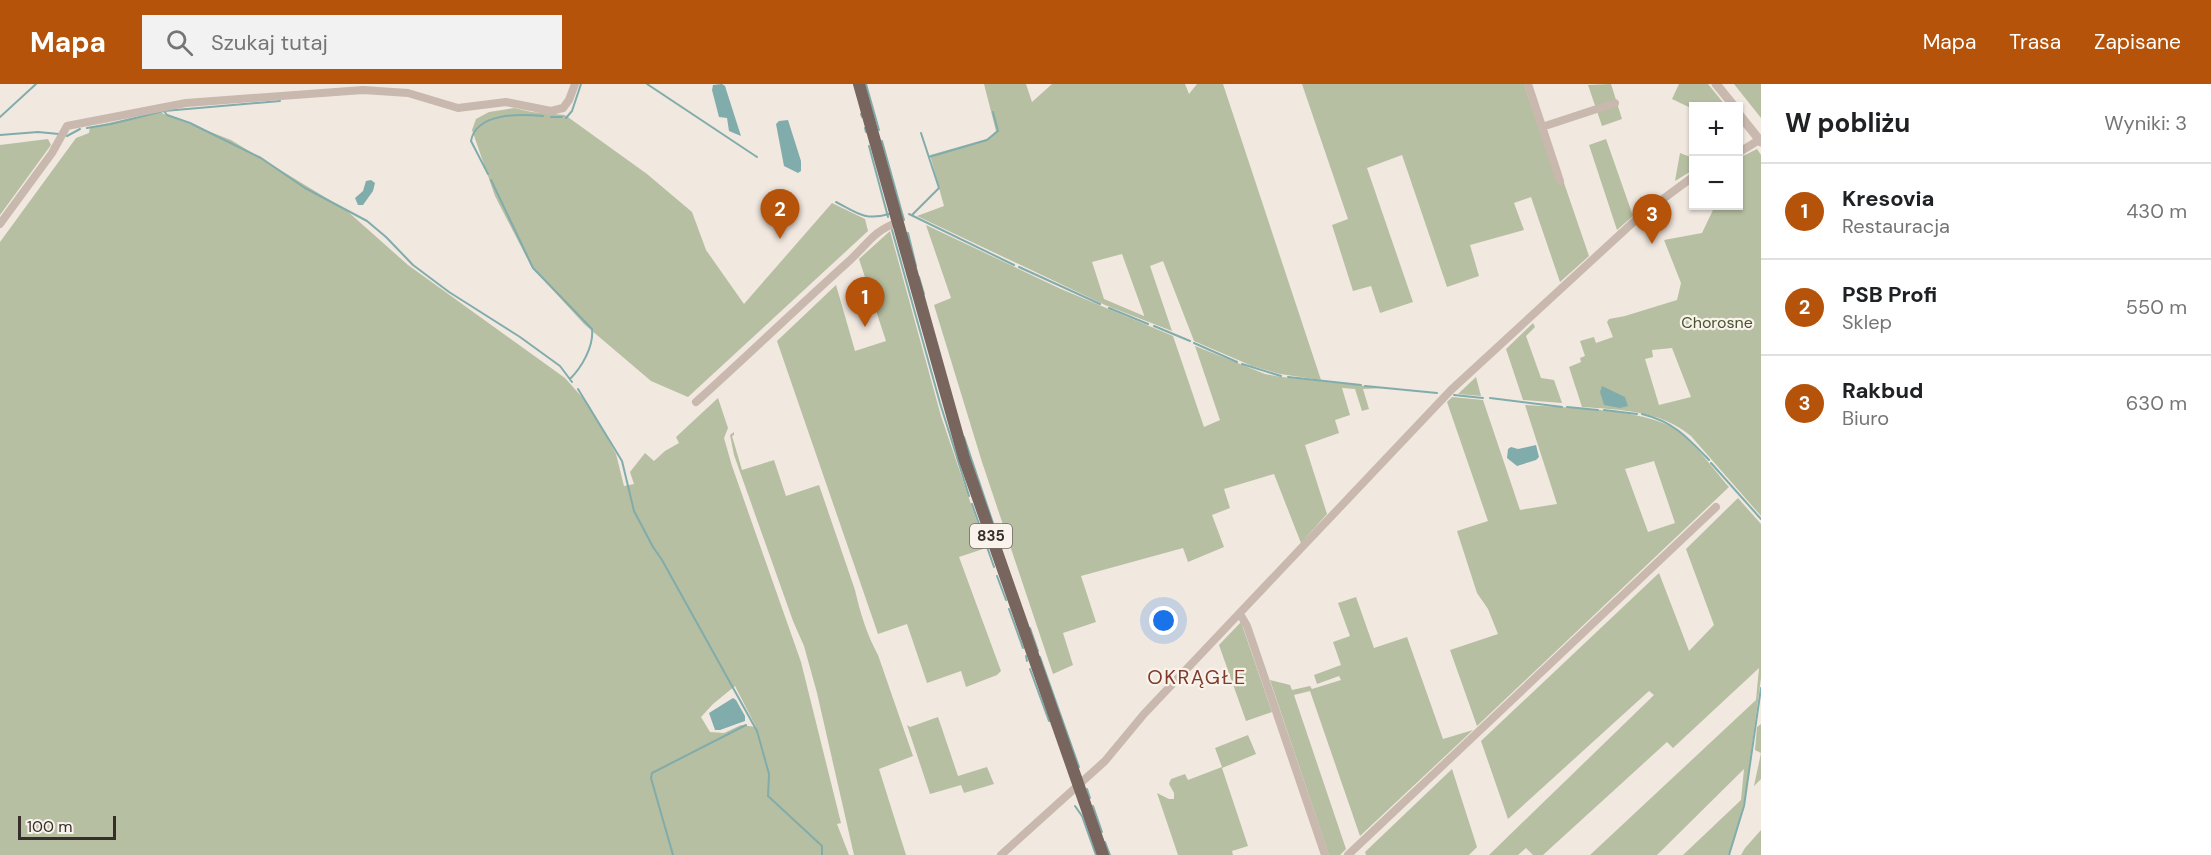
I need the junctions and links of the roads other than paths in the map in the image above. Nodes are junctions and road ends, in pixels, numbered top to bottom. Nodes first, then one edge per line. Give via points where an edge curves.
1 (575, 84) edge
2 (859, 84) edge
3 (1528, 84) edge
4 (1716, 84) edge
5 (1731, 102) edge
6 (1615, 103) dead end
7 (1743, 119) edge
8 (1542, 126) junction
9 (1760, 141) edge
10 (1743, 150) edge
11 (1689, 180) edge
12 (1560, 181) dead end
13 (896, 217) junction
14 (0, 224) edge
15 (696, 402) dead end
16 (1716, 507) dead end
17 (1240, 614) junction
18 (1078, 785) junction
19 (1001, 855) edge
20 (1103, 855) edge
21 (1325, 855) edge
22 (1348, 855) edge

1 - 14 street via 563,108 551,111 506,102 458,108 408,93 363,90 186,104 67,126
2 - 13 main road, 835
3 - 8 street
4 - 5 street
6 - 8 street
7 - 9 street
8 - 12 street
9 - 10 street
11 - 17 street via 1640,216 1451,390
13 - 15 street
13 - 18 main road, 835 via 970,477
16 - 22 street
17 - 18 street via 1144,714 1105,761
17 - 21 street
18 - 19 street
18 - 20 main road, 835

